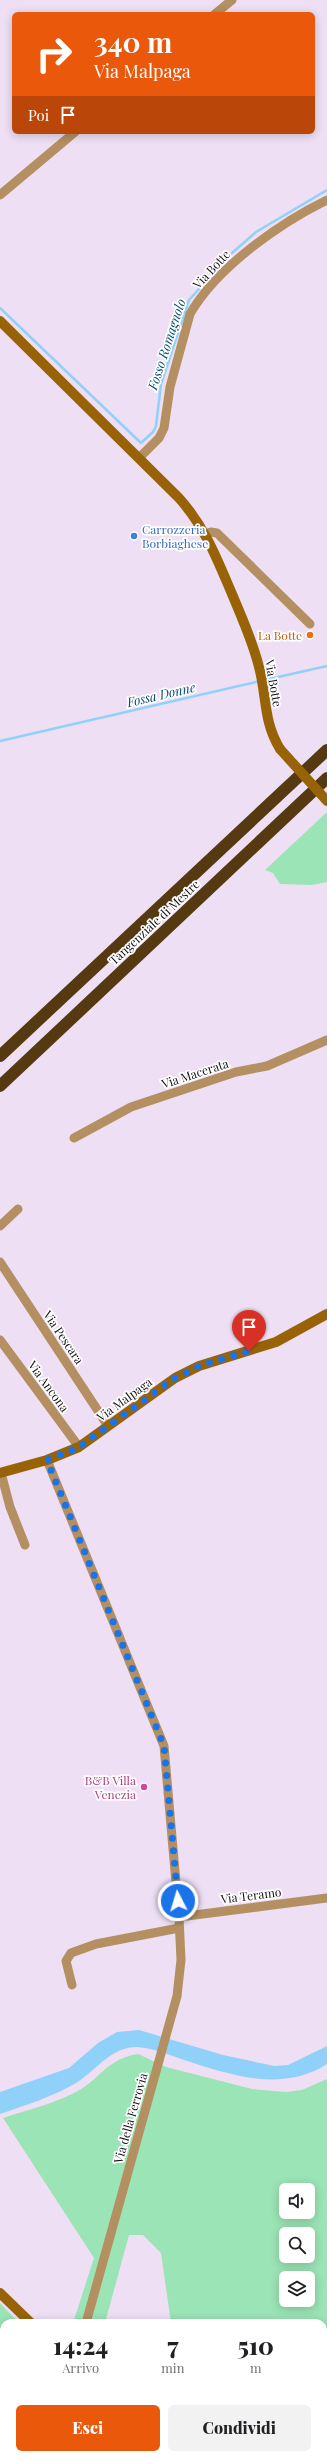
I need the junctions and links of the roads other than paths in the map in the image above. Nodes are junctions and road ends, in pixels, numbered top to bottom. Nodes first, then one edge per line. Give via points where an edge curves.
1 (232, 0) edge
2 (217, 12) edge
3 (73, 134) edge
4 (0, 195) edge
5 (327, 200) edge
6 (0, 321) edge
7 (140, 458) junction
8 (206, 534) junction
9 (310, 624) dead end
10 (327, 750) edge
11 (327, 778) edge
12 (327, 802) edge
13 (327, 1040) edge
14 (0, 1056) edge
15 (0, 1086) edge
16 (74, 1138) dead end
17 (18, 1209) dead end
18 (0, 1226) edge
19 (0, 1262) edge
20 (327, 1314) edge
21 (0, 1340) edge
22 (108, 1426) junction
23 (79, 1447) junction
24 (47, 1460) junction
25 (0, 1473) edge
26 (25, 1545) dead end
27 (327, 1898) edge
28 (179, 1917) junction
29 (179, 1928) junction
30 (72, 1985) dead end
31 (0, 2293) edge
32 (27, 2319) edge
33 (87, 2319) edge

1 - 2 street
3 - 4 street
5 - 7 street, Via Botte via 257,242 222,274 195,306 190,314 170,387 164,428 159,438
6 - 7 street, Via Botte
7 - 8 street, Via Botte via 189,509
8 - 9 street via 217,533
8 - 12 street, Via Botte, bridge via 240,614 261,675 268,722 280,749
10 - 14 highway, Tangenziale di Mestre
11 - 15 highway, Tangenziale di Mestre
13 - 16 street, Via Macerata via 267,1066 236,1072 131,1107
17 - 18 street
19 - 22 street, Via Pescara
20 - 22 street, Via Malpaga via 276,1342 199,1366 175,1378
21 - 23 street, Via Ancona
22 - 23 street, Via Malpaga
23 - 24 street, Via Malpaga
24 - 25 street, Via Malpaga
24 - 28 street, Via della Ferrovia via 164,1746
25 - 26 street
27 - 28 street, Via Teramo
28 - 29 street, Via della Ferrovia
29 - 30 street via 96,1944 71,1953 66,1961
29 - 33 street, Via della Ferrovia via 181,1960 177,1996
31 - 32 street

